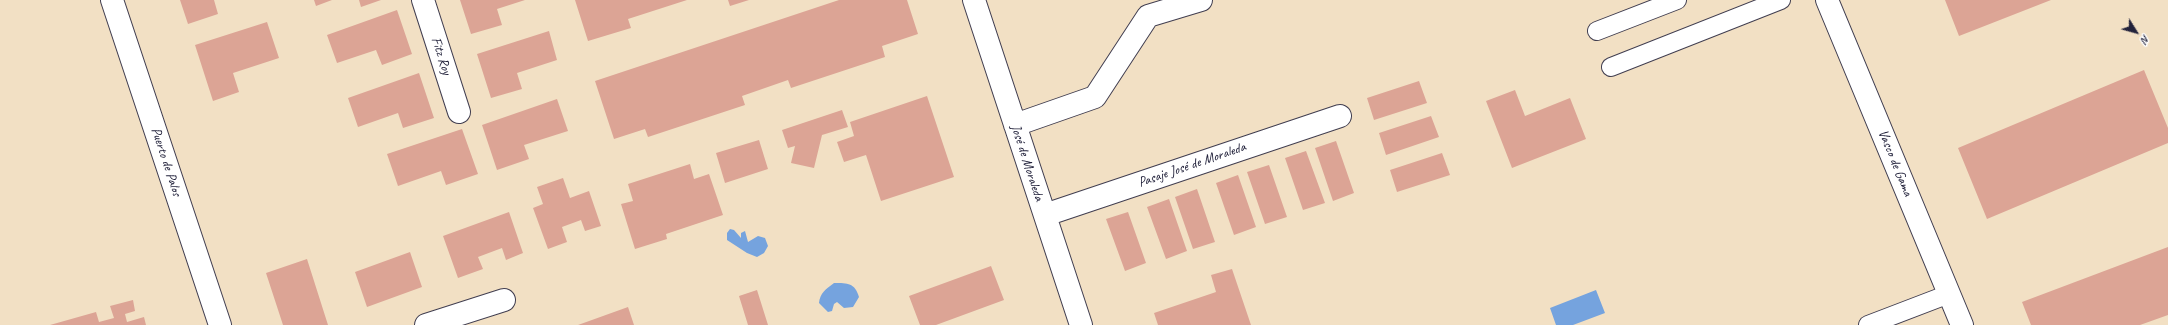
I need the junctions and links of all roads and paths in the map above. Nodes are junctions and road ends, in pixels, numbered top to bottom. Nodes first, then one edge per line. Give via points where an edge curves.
1 (112, 0) edge
2 (422, 0) edge
3 (974, 0) edge
4 (1201, 0) edge
5 (1677, 0) edge
6 (1782, 0) edge
7 (1827, 0) edge
8 (1597, 31) dead end
9 (1612, 67) dead end
10 (459, 112) dead end
11 (1340, 116) dead end
12 (1015, 125) junction
13 (1044, 215) junction
14 (1949, 294) junction
15 (504, 300) dead end
16 (220, 325) edge
17 (426, 325) edge
18 (1081, 325) edge
19 (1868, 325) edge
20 (1962, 325) edge

1 - 16 street, Puerto de Palos
2 - 10 street, Fitz Roy
3 - 12 street, José de Moraleda
4 - 12 street via 1148,16 1095,97
5 - 8 lane
6 - 9 lane
7 - 14 street, Vasco de Gama
11 - 13 street, Pasaje José de Moraleda
12 - 13 street, José de Moraleda
13 - 18 street, José de Moraleda
14 - 19 lane
14 - 20 street, Vasco de Gama
15 - 17 street

